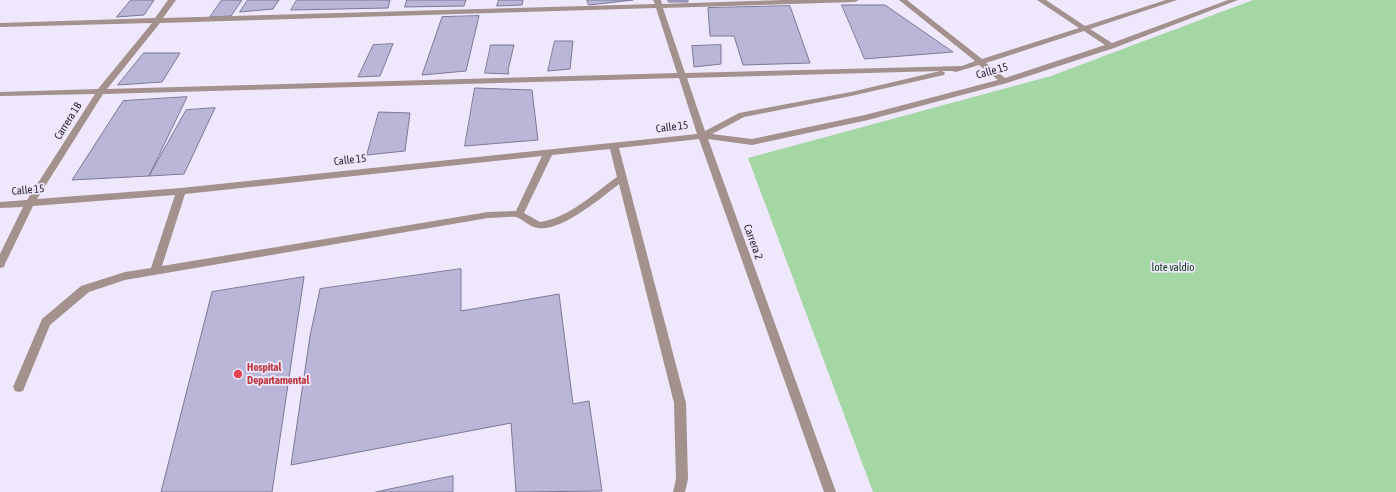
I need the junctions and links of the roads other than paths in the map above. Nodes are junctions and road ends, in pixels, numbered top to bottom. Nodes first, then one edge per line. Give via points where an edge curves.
1 (172, 0) edge
2 (855, 0) edge
3 (903, 0) edge
4 (1041, 0) edge
5 (1173, 0) edge
6 (1215, 0) edge
7 (1234, 0) edge
8 (658, 3) edge
9 (1223, 4) junction
10 (157, 21) junction
11 (0, 25) edge
12 (1085, 29) junction
13 (1111, 46) junction
14 (982, 63) junction
15 (962, 68) junction
16 (681, 75) junction
17 (1004, 81) junction
18 (100, 92) junction
19 (0, 94) edge
20 (702, 136) junction
21 (614, 146) junction
22 (549, 151) junction
23 (622, 178) junction
24 (181, 191) junction
25 (30, 202) junction
26 (0, 205) edge
27 (519, 214) junction
28 (0, 264) edge
29 (155, 272) junction
30 (19, 387) dead end
31 (679, 492) edge
32 (830, 492) edge

1 - 10 street, Carrera 1B
2 - 8 street
3 - 14 street
4 - 12 street
5 - 12 street, Calle 15
6 - 9 street
7 - 9 street, Calle 15
8 - 10 street
8 - 16 street, Carrera 2
9 - 13 street, Calle 15
10 - 11 street
10 - 18 street, Carrera 1B
12 - 13 street
12 - 14 street, Calle 15
13 - 17 street, Calle 15
14 - 15 street, Calle 15
14 - 17 street
15 - 16 street
15 - 20 street, Calle 15 via 850,94 742,115
16 - 18 street
16 - 20 street, Carrera 2
17 - 20 street, Calle 15 via 865,118 752,142
18 - 19 street
18 - 25 street, Carrera 1B
20 - 21 street, Calle 15
20 - 32 street, Carrera 2
21 - 22 street, Calle 15
21 - 23 street
22 - 24 street, Calle 15
22 - 27 street
23 - 27 street via 553,223 541,225 529,222
23 - 31 street via 680,403 682,479
24 - 25 street, Calle 15
24 - 29 street
25 - 26 street, Calle 15
25 - 28 street, Carrera 1B
27 - 29 street via 488,216
29 - 30 street via 125,276 85,289 46,322

